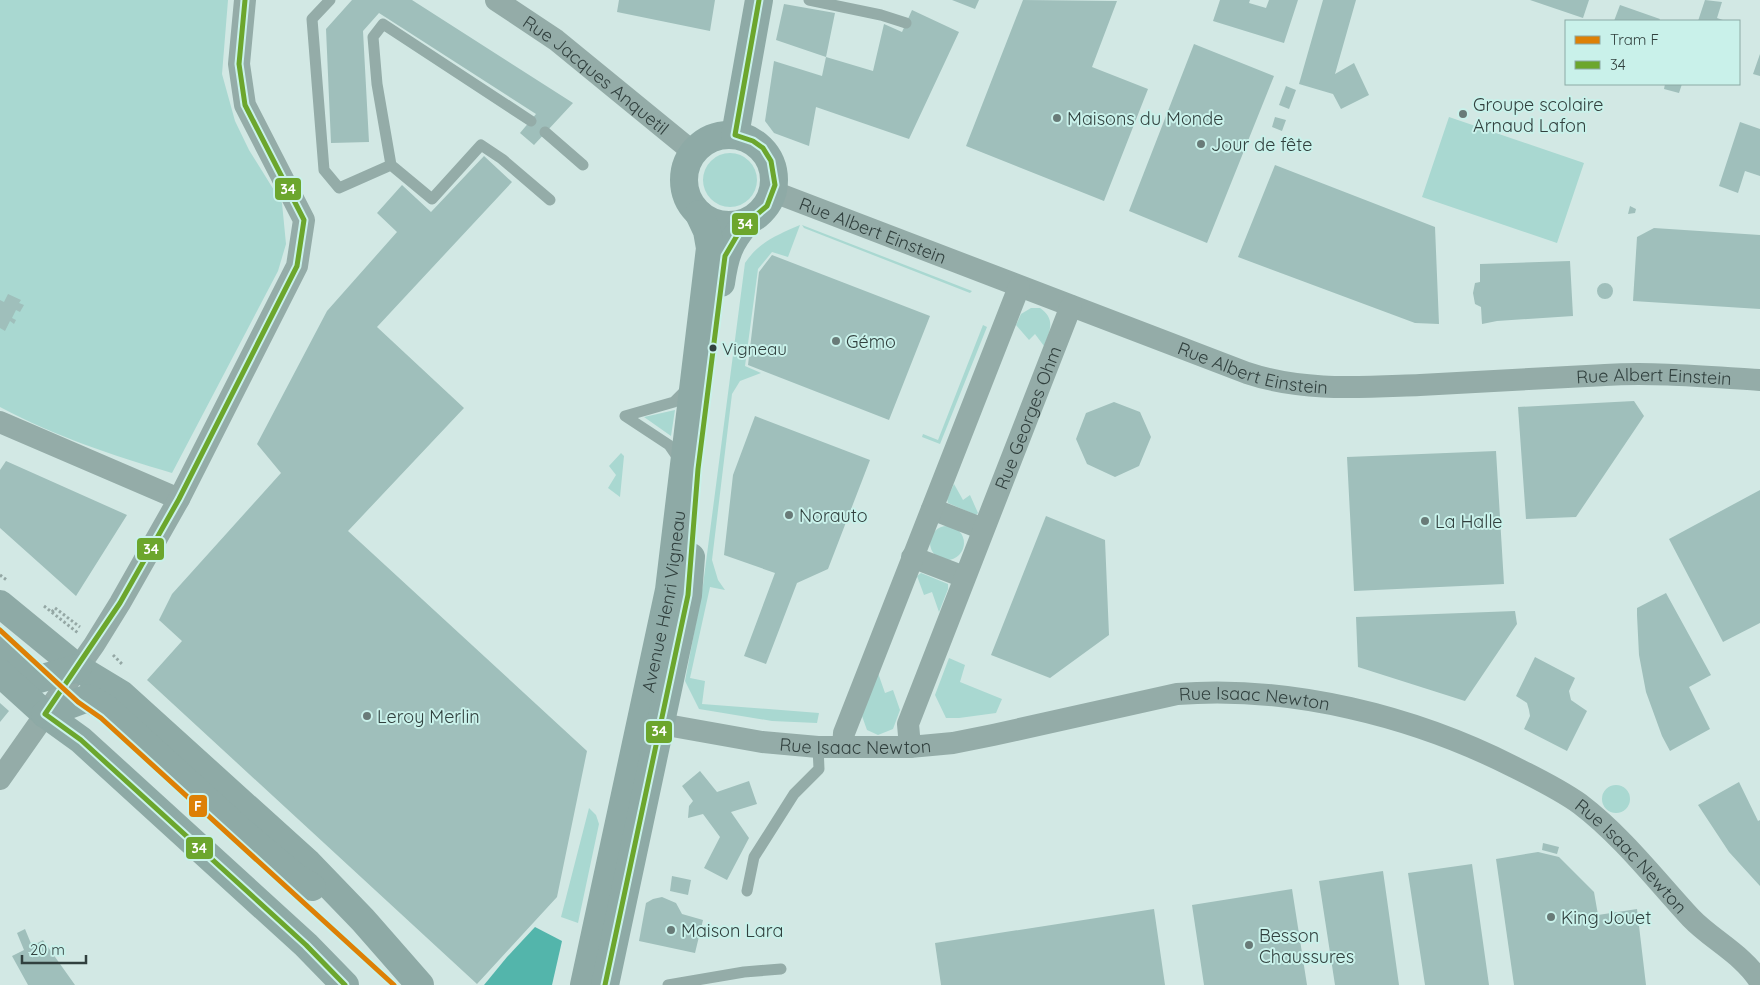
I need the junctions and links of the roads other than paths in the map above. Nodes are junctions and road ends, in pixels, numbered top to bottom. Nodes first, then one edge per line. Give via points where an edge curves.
1 (245, 0) edge
2 (330, 0) edge
3 (496, 0) edge
4 (759, 0) edge
5 (809, 0) edge
6 (906, 24) dead end
7 (531, 121) dead end
8 (545, 132) dead end
9 (735, 134) junction
10 (693, 152) junction
11 (583, 164) dead end
12 (391, 165) junction
13 (774, 192) junction
14 (550, 200) dead end
15 (699, 214) junction
16 (748, 222) junction
17 (1019, 287) junction
18 (1071, 306) junction
19 (1760, 380) edge
20 (692, 384) junction
21 (0, 422) edge
22 (684, 466) junction
23 (179, 499) junction
24 (932, 509) junction
25 (982, 528) junction
26 (912, 557) junction
27 (964, 577) junction
28 (0, 604) edge
29 (0, 646) edge
30 (78, 668) junction
31 (0, 673) edge
32 (46, 714) junction
33 (661, 724) junction
34 (818, 747) junction
35 (843, 747) junction
36 (910, 747) junction
37 (0, 779) edge
38 (747, 891) dead end
39 (364, 920) junction
40 (780, 968) dead end
41 (1760, 982) edge
42 (345, 985) edge
43 (420, 985) edge
44 (584, 985) edge
45 (606, 985) edge
46 (668, 985) edge

1 - 23 street via 239,64 245,105 304,220 297,266
2 - 12 lane via 312,19 324,170 339,188
3 - 10 street, Rue Jacques Anquetil via 556,40
4 - 9 street
5 - 6 lane via 881,15
7 - 12 lane via 383,24 374,36 377,84
8 - 11 lane
9 - 10 street via 711,138
9 - 13 street via 763,148 772,162
10 - 15 street, Avenue Henri Vigneau via 686,165 685,191
12 - 14 lane via 432,199 481,145
13 - 16 street, Avenue Henri Vigneau via 759,215
13 - 17 street, Rue Albert Einstein
15 - 16 street via 722,225
15 - 20 street, Avenue Henri Vigneau via 710,248
16 - 33 street, Avenue Henri Vigneau via 733,238 725,256 698,469 688,595
17 - 18 street, Rue Albert Einstein
17 - 24 street
18 - 19 street, Rue Albert Einstein via 1254,375 1288,384 1316,387 1434,384 1608,375
18 - 25 street, Rue Georges Ohm
20 - 22 street, Avenue Henri Vigneau
20 - 22 lane via 674,402 625,416 669,445
21 - 23 street
22 - 44 street, Avenue Henri Vigneau via 670,590
23 - 30 street via 120,603
24 - 25 street
24 - 26 street
25 - 27 street, Rue Georges Ohm
26 - 27 street
26 - 35 street via 844,734
27 - 36 street, Rue Georges Ohm via 908,724
28 - 30 street
29 - 30 street via 39,679
30 - 32 street
30 - 39 street via 121,694 301,857
31 - 32 street
32 - 37 street
32 - 39 street via 88,698 108,710 293,875
32 - 42 street via 81,740 306,945
33 - 34 street, Rue Isaac Newton via 762,742
33 - 45 street, Avenue Henri Vigneau
34 - 35 street, Rue Isaac Newton
34 - 38 lane via 819,769 794,794 754,857
35 - 36 street, Rue Isaac Newton
36 - 41 street, Rue Isaac Newton via 953,743 1150,699 1206,691 1294,698 1408,724 1478,748 1580,804 1633,852 1692,919 1751,969
39 - 43 street
40 - 46 lane

